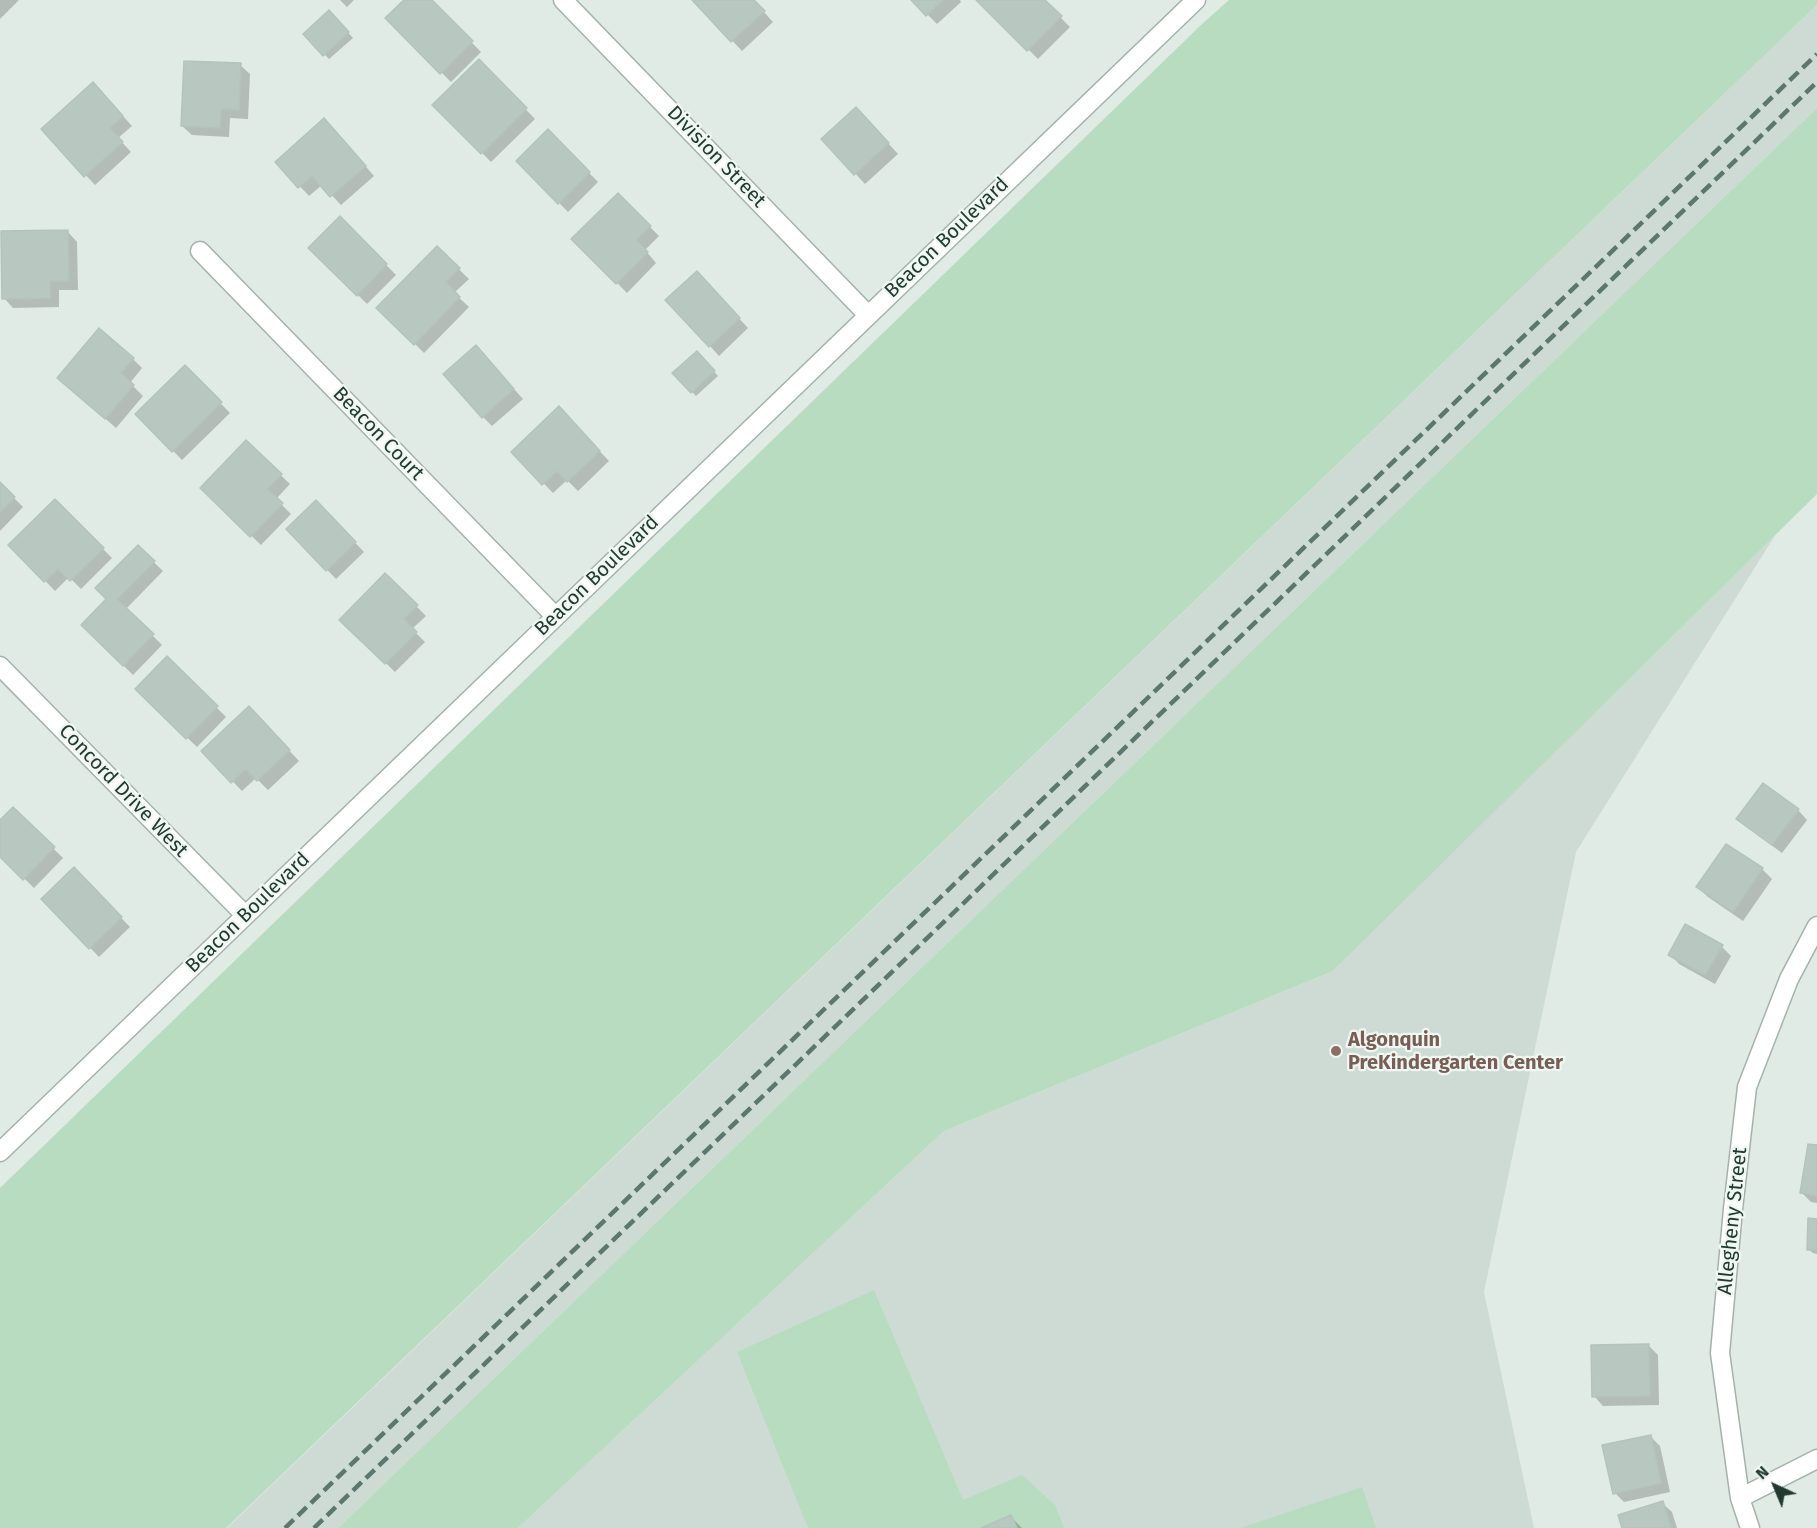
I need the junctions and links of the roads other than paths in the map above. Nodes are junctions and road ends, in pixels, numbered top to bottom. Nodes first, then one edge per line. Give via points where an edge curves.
1 (563, 0) edge
2 (1196, 0) edge
3 (1174, 7) edge
4 (200, 251) dead end
5 (868, 315) junction
6 (555, 616) junction
7 (0, 666) edge
8 (245, 915) junction
9 (1817, 926) edge
10 (0, 1152) edge
11 (1817, 1459) edge
12 (1740, 1498) junction
13 (1750, 1528) edge

1 - 5 street, Division Street
2 - 3 street, Beacon Boulevard
3 - 5 street, Beacon Boulevard
4 - 6 street, Beacon Court
5 - 6 street, Beacon Boulevard
6 - 8 street, Beacon Boulevard
7 - 8 street, Concord Drive West
8 - 10 street, Beacon Boulevard
9 - 12 street, Allegheny Street via 1789,979 1747,1087 1720,1353
11 - 12 street
12 - 13 street, Allegheny Street

